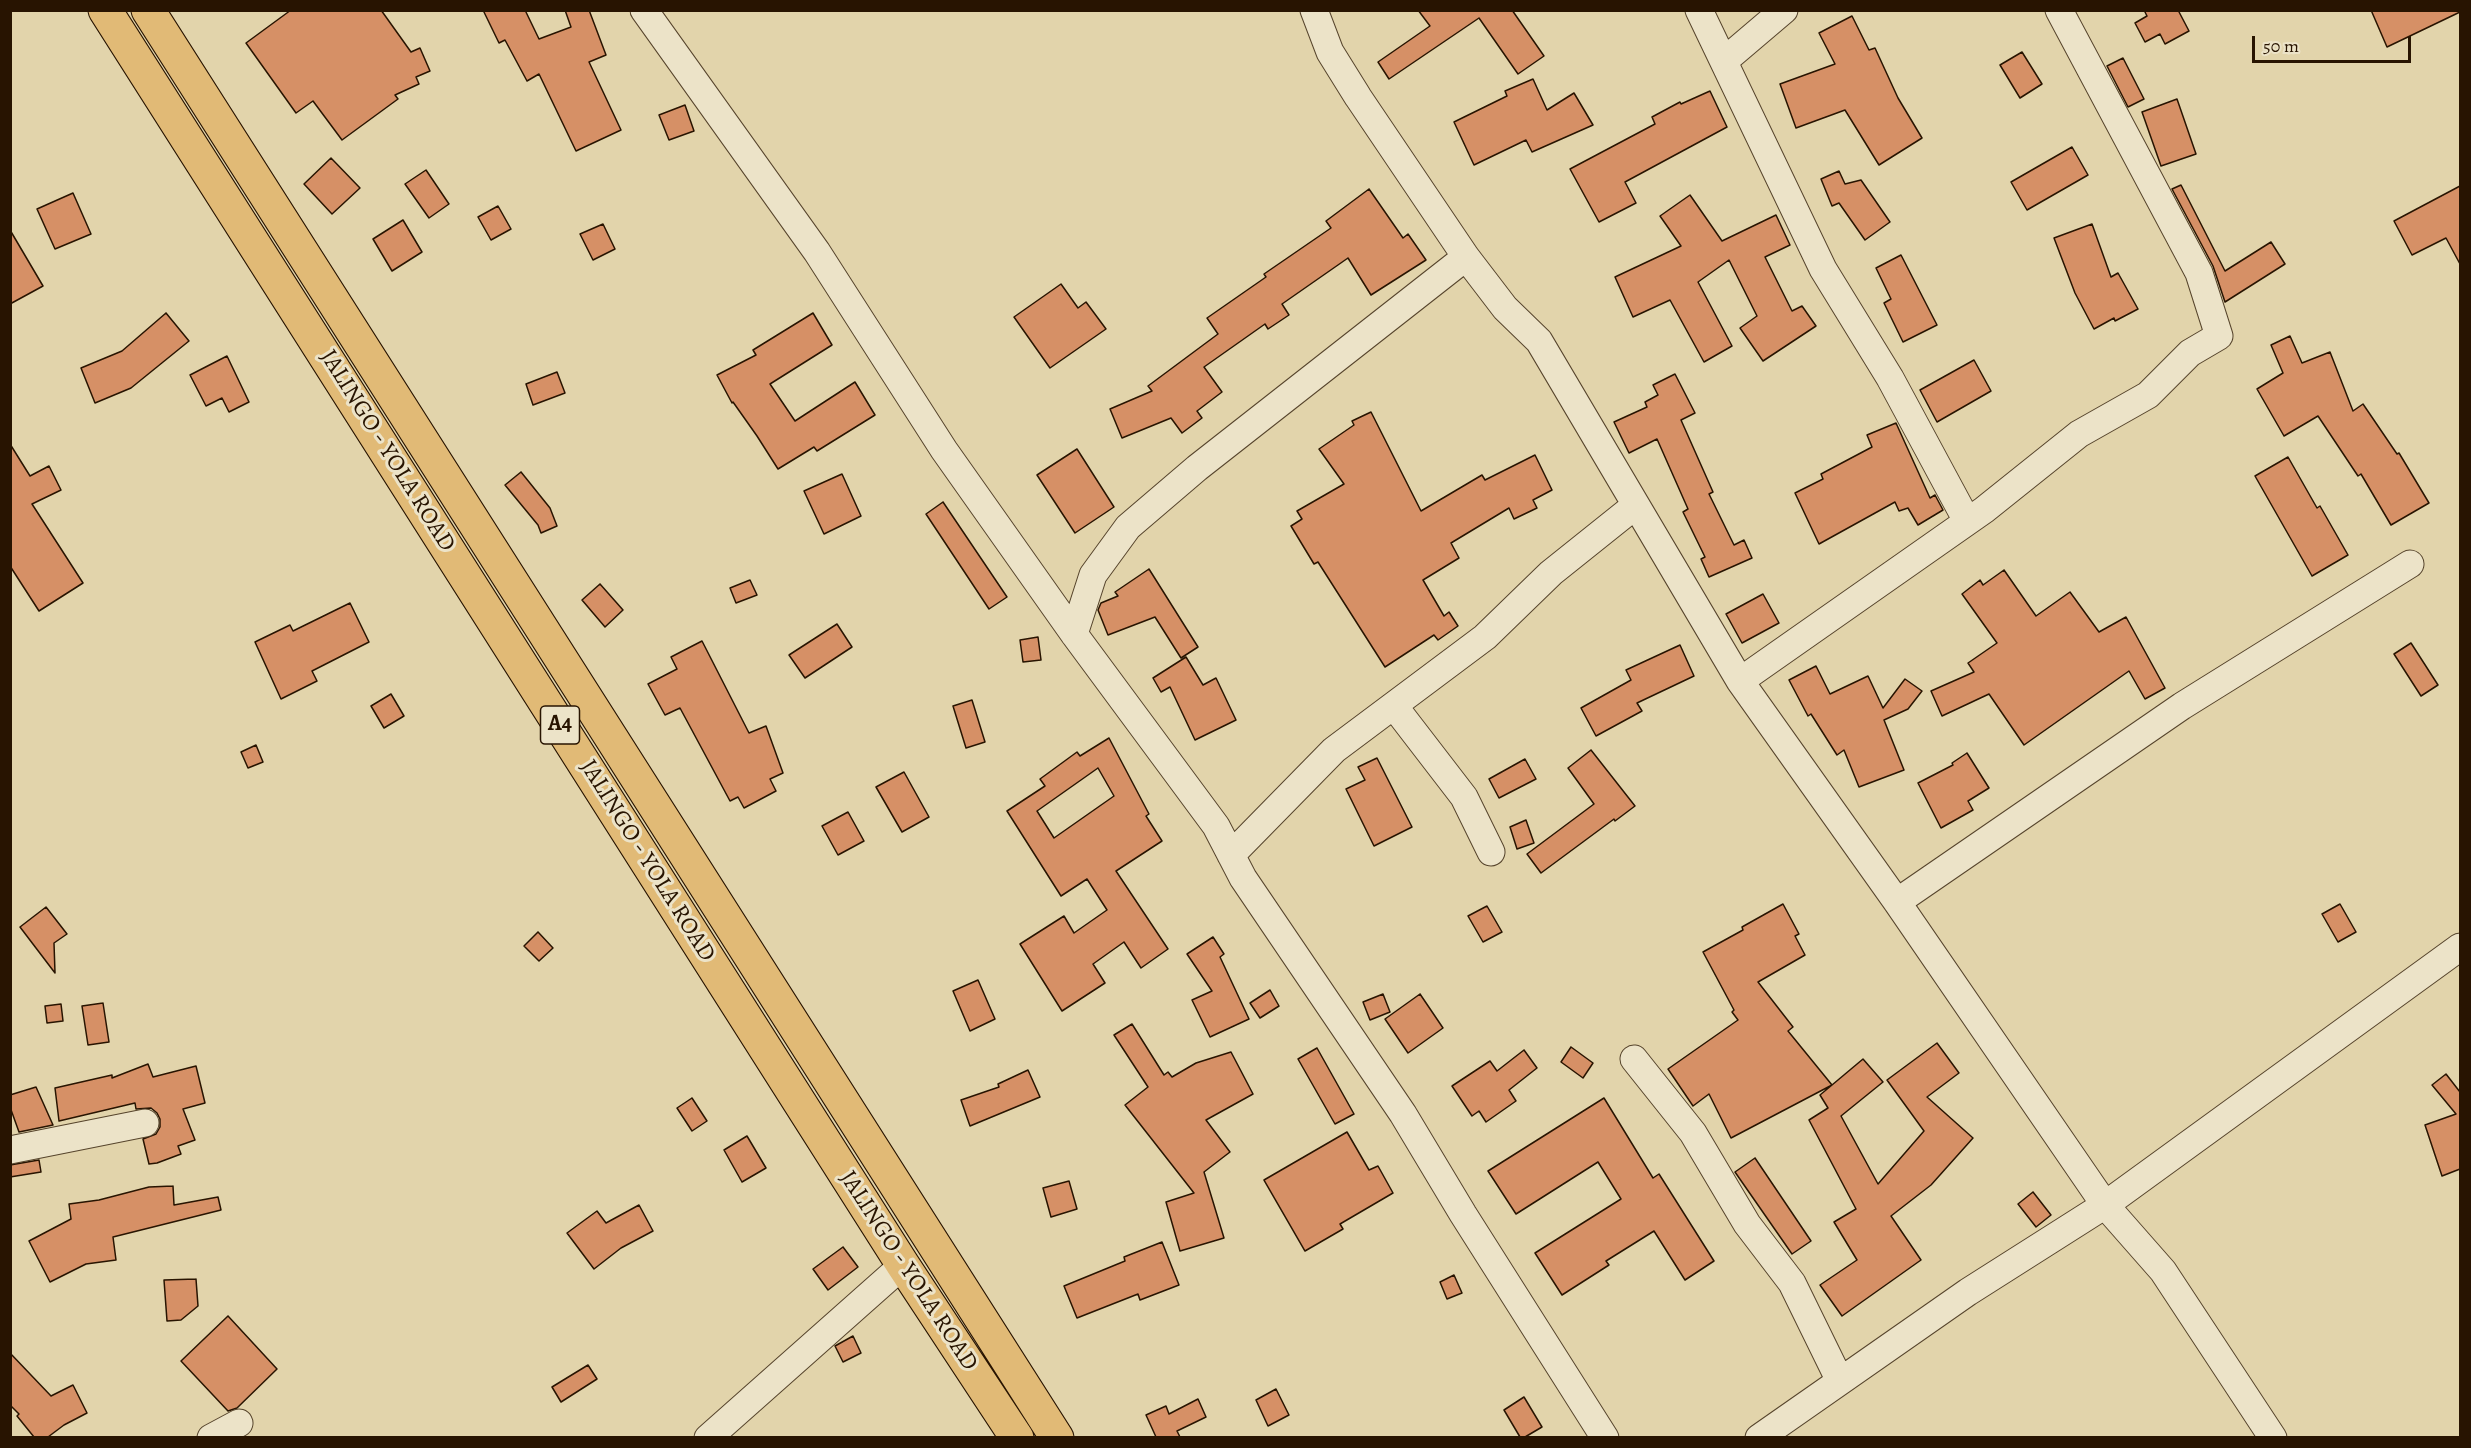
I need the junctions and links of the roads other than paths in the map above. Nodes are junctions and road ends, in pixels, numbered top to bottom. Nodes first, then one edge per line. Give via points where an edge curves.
1 (105, 10) edge
2 (148, 10) edge
3 (644, 10) edge
4 (1314, 10) edge
5 (1699, 10) edge
6 (1784, 10) edge
7 (2059, 10) edge
8 (1724, 61) junction
9 (1466, 257) junction
10 (1636, 505) junction
11 (1967, 521) junction
12 (2410, 564) dead end
13 (1074, 634) junction
14 (1740, 681) junction
15 (1394, 706) junction
16 (1491, 852) dead end
17 (1231, 855) junction
18 (1897, 902) junction
19 (2460, 947) edge
20 (1634, 1059) dead end
21 (145, 1123) dead end
22 (10, 1150) edge
23 (2104, 1205) junction
24 (903, 1265) junction
25 (1840, 1381) junction
26 (239, 1423) dead end
27 (211, 1437) edge
28 (708, 1437) edge
29 (1017, 1437) edge
30 (1056, 1437) edge
31 (1605, 1437) edge
32 (1759, 1437) edge
33 (2274, 1437) edge

1 - 24 highway, JALINGO - YOLA ROAD / A4
2 - 30 highway, A4
3 - 13 street via 817,252 944,450
4 - 9 street via 1330,52
5 - 8 street
6 - 8 street
7 - 11 street via 2199,273 2219,336 2190,353 2148,395 2079,434
8 - 11 street via 1823,269 1890,378
9 - 10 street via 1505,308 1539,341
9 - 13 street via 1197,468 1128,527 1093,575
10 - 14 street
10 - 15 street via 1551,573 1485,637
11 - 14 street
12 - 18 street via 2182,706
13 - 17 street via 1216,826
14 - 18 street
15 - 16 street via 1464,797
15 - 17 street via 1334,750
17 - 31 street via 1403,1114
18 - 23 street
19 - 23 street
20 - 25 street via 1693,1133 1747,1224 1792,1283
21 - 22 street
23 - 25 street via 1968,1292
23 - 33 street via 2163,1271
24 - 28 street
24 - 29 highway, JALINGO - YOLA ROAD / A4
25 - 32 street
26 - 27 street

